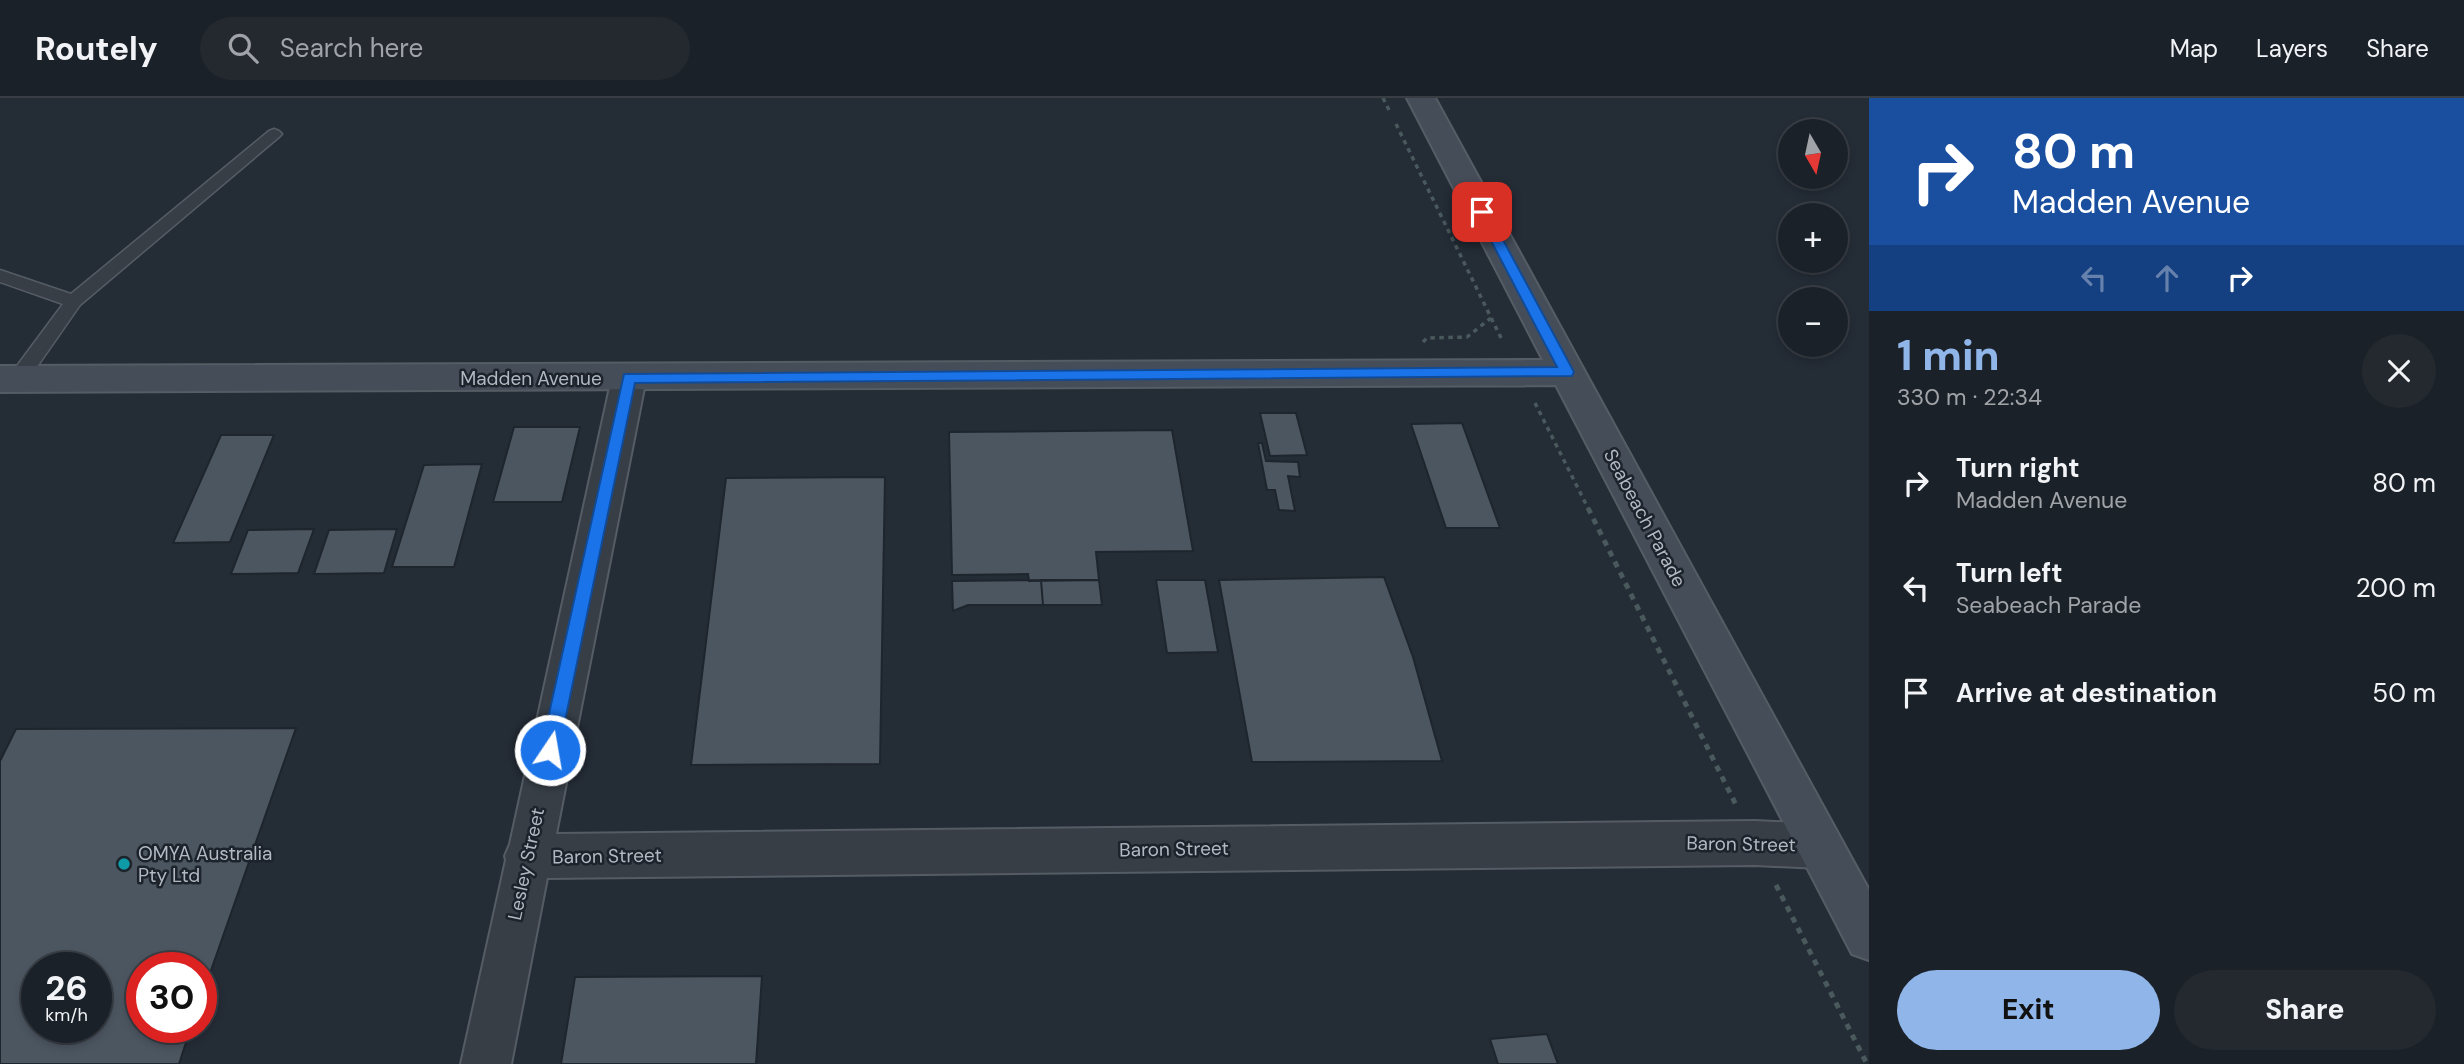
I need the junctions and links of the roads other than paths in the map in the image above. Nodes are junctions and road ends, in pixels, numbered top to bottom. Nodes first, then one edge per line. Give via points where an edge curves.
1 (1402, 110) edge
2 (274, 134) dead end
3 (0, 276) edge
4 (74, 301) junction
5 (1567, 372) junction
6 (629, 378) junction
7 (9, 379) edge
8 (1820, 846) junction
9 (527, 856) junction
10 (1869, 937) edge
11 (486, 1064) edge

1 - 5 street, Seabeach Parade
2 - 4 lane
3 - 4 lane
4 - 7 lane
5 - 6 street, Madden Avenue
5 - 8 street, Seabeach Parade
6 - 7 street, Madden Avenue
6 - 9 street, Lesley Street
8 - 9 street, Baron Street via 1755,843
8 - 10 street, Seabeach Parade
9 - 11 street, Lesley Street

